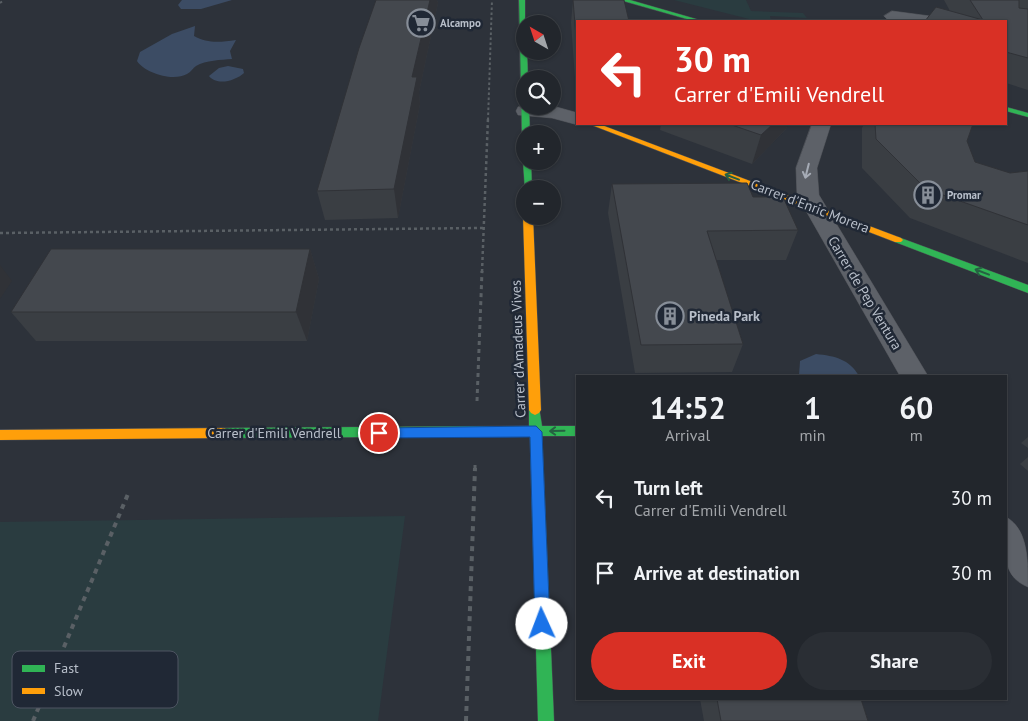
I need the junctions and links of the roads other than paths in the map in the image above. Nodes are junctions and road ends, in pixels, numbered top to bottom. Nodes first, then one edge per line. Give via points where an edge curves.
1 (522, 0) edge
2 (623, 0) edge
3 (895, 0) edge
4 (890, 18) edge
5 (696, 20) edge
6 (917, 20) edge
7 (524, 70) edge
8 (1007, 109) edge
9 (561, 114) edge
10 (1028, 115) edge
11 (576, 118) edge
12 (596, 125) edge
13 (821, 125) edge
14 (815, 208) junction
15 (528, 225) edge
16 (1028, 289) edge
17 (913, 375) edge
18 (576, 431) edge
19 (536, 432) junction
20 (0, 435) edge
21 (1007, 535) edge
22 (1007, 568) edge
23 (1028, 570) edge
24 (1028, 578) edge
25 (546, 721) edge

1 - 7 street
2 - 5 street
3 - 4 street
4 - 6 street
8 - 10 street
9 - 11 street
14 -> 12 street, Carrer d'Enric Morera
13 -> 14 street, Carrer de Pep Ventura via 805,181
16 -> 14 street, Carrer d'Enric Morera
14 - 17 street, Carrer de Pep Ventura
15 - 19 street, Carrer d'Amadeus Vives
18 -> 19 street, Carrer d'Emili Vendrell
19 - 20 street, Carrer d'Emili Vendrell
19 - 25 street, Carrer d'Amadeus Vives
21 - 23 street
22 - 24 street

